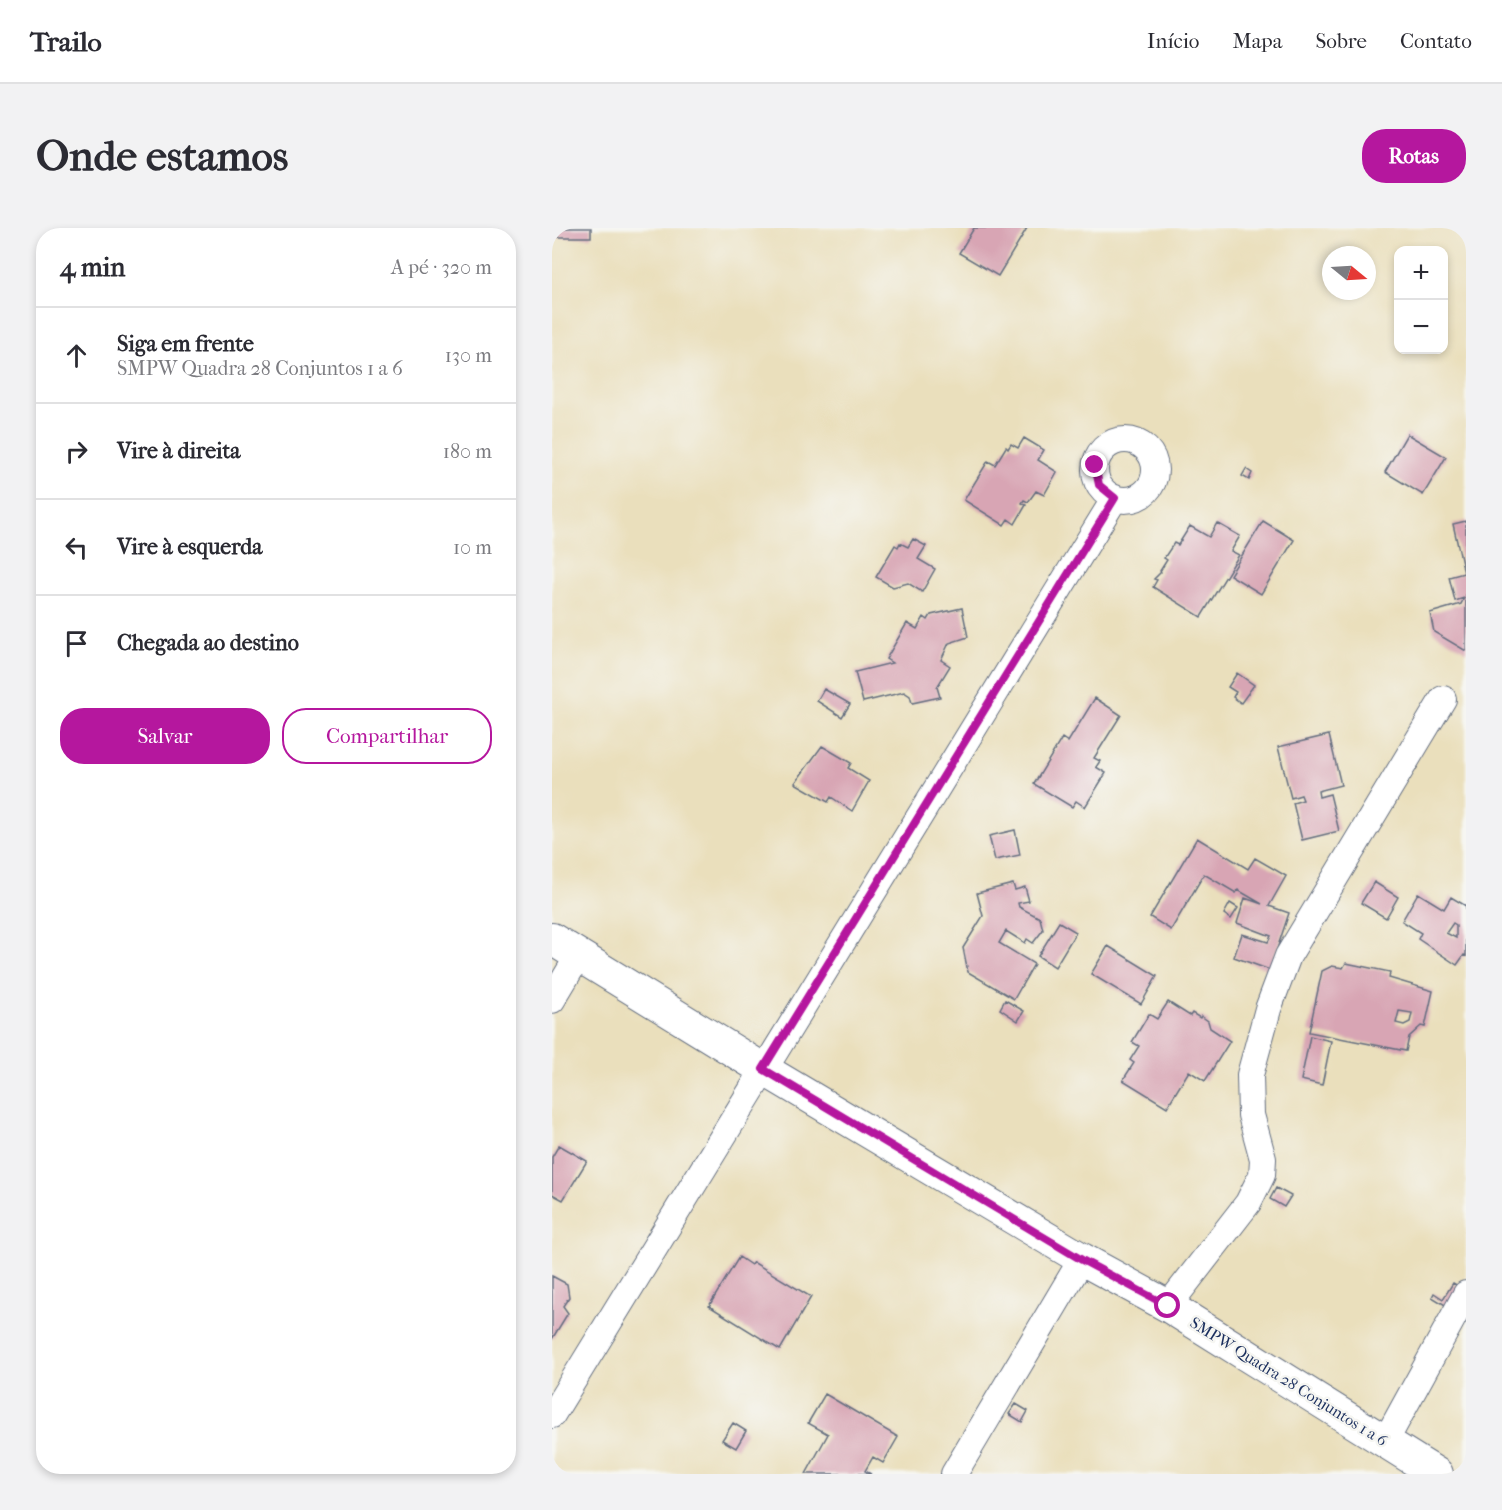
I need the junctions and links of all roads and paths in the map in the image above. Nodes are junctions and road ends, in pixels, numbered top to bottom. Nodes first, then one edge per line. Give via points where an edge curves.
1 (1115, 498) dead end
2 (1443, 699) dead end
3 (552, 939) edge
4 (579, 955) junction
5 (552, 1000) edge
6 (763, 1069) junction
7 (1082, 1260) junction
8 (1466, 1294) edge
9 (1168, 1306) junction
10 (552, 1415) edge
11 (1399, 1457) edge
12 (954, 1474) edge
13 (1437, 1474) edge

1 - 6 street
2 - 9 street via 1288,956 1250,1075 1251,1115 1263,1160 1262,1175 1248,1203
3 - 4 street, SMPW Quadra 28 Conjuntos 1 a 6
4 - 5 street
4 - 6 street, SMPW Quadra 28 Conjuntos 1 a 6
6 - 7 street, SMPW Quadra 28 Conjuntos 1 a 6
6 - 10 street
7 - 9 street, SMPW Quadra 28 Conjuntos 1 a 6
7 - 12 street
8 - 11 street
9 - 11 street, SMPW Quadra 28 Conjuntos 1 a 6
11 - 13 street, SMPW Quadra 28 Conjuntos 1 a 6

